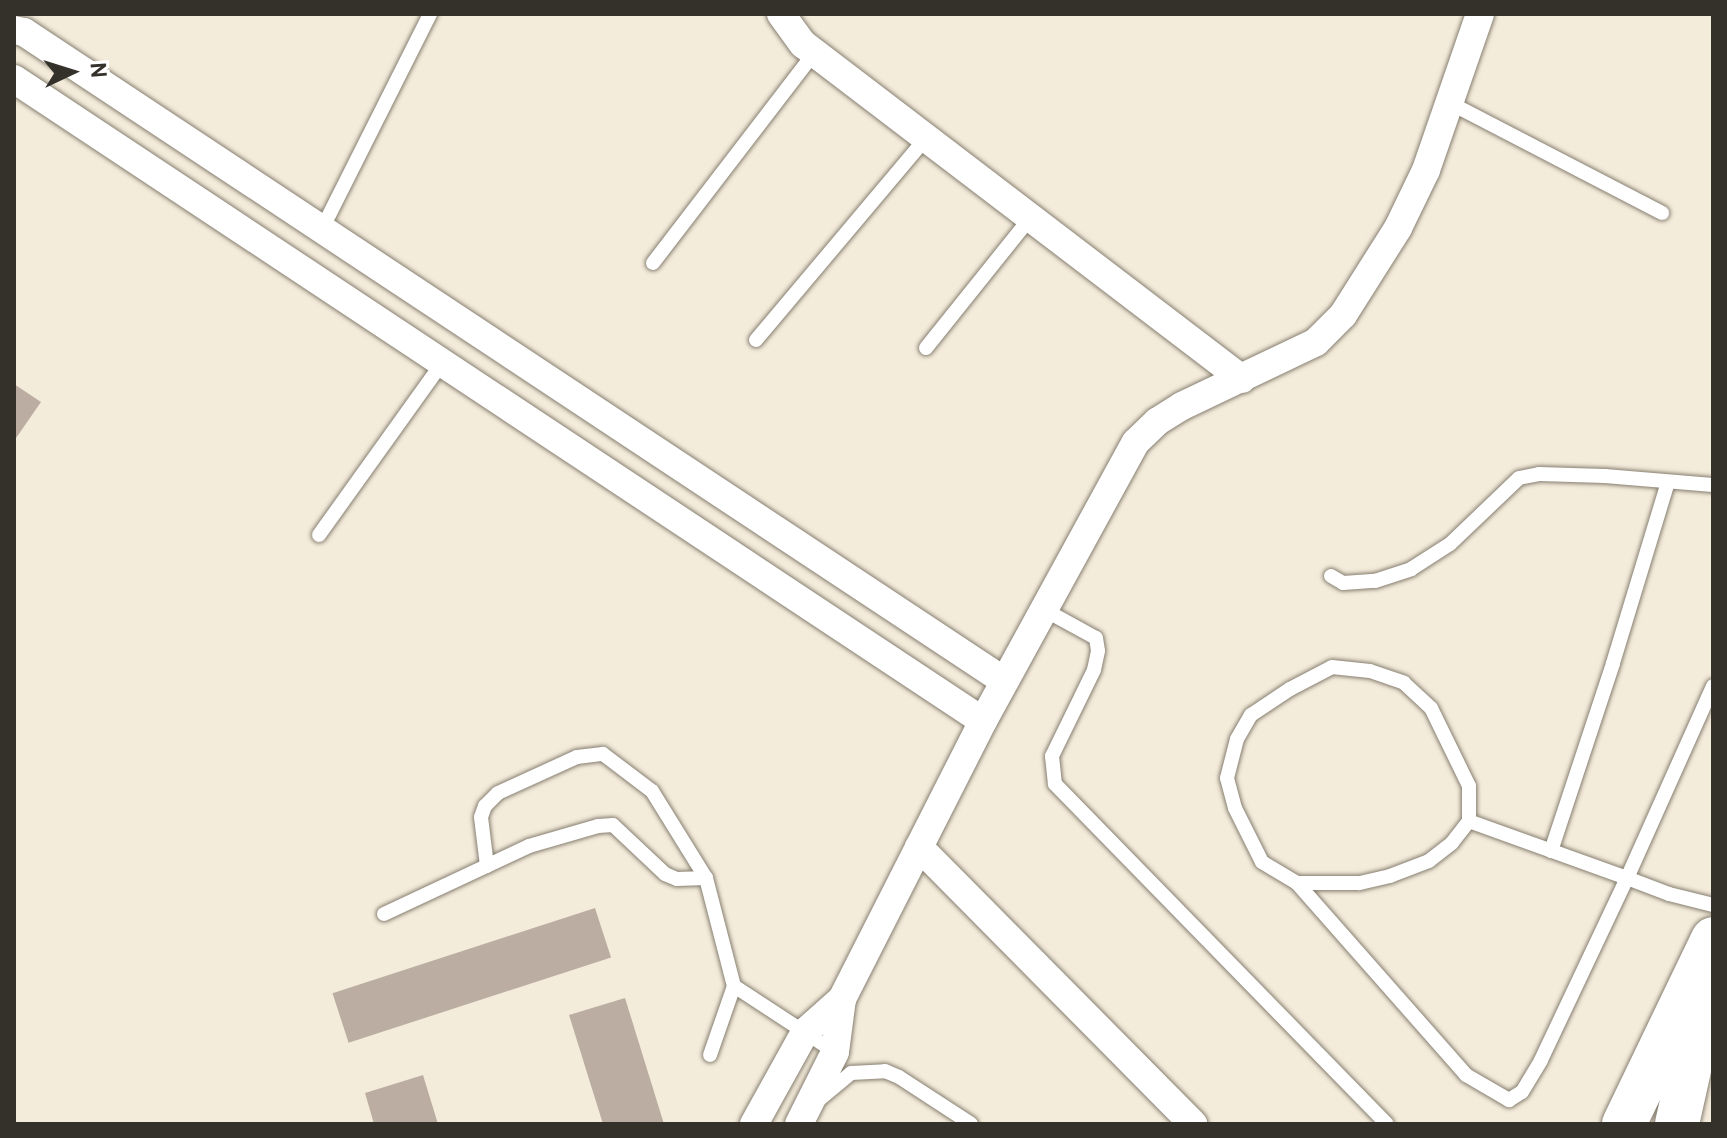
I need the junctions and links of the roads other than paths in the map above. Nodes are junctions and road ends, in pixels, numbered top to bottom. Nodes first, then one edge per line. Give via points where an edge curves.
1 (430, 14) edge
2 (781, 14) edge
3 (1480, 14) edge
4 (14, 30) edge
5 (815, 52) junction
6 (14, 79) edge
7 (1450, 103) junction
8 (926, 138) junction
9 (230, 169) junction
10 (205, 206) junction
11 (1662, 213) dead end
12 (1031, 217) junction
13 (322, 229) junction
14 (653, 263) dead end
15 (756, 340) dead end
16 (926, 348) dead end
17 (442, 363) junction
18 (1242, 379) junction
19 (1668, 482) junction
20 (1713, 485) edge
21 (319, 535) dead end
22 (1331, 576) dead end
23 (1043, 609) junction
24 (1004, 681) junction
25 (1713, 686) edge
26 (983, 721) junction
27 (1469, 821) junction
28 (919, 847) junction
29 (1551, 851) junction
30 (487, 866) junction
31 (706, 878) junction
32 (1627, 878) junction
33 (1297, 883) junction
34 (1713, 905) edge
35 (384, 914) dead end
36 (1713, 939) edge
37 (1713, 961) edge
38 (734, 986) junction
39 (842, 999) junction
40 (805, 1032) junction
41 (835, 1052) junction
42 (710, 1055) dead end
43 (803, 1116) edge
44 (754, 1124) edge
45 (971, 1124) edge
46 (1193, 1124) edge
47 (1387, 1124) edge
48 (1624, 1124) edge
49 (1677, 1124) edge

1 - 13 lane
2 - 5 street
3 - 7 street
4 - 9 street
5 - 8 street
5 - 14 lane
6 - 10 street
7 - 11 lane
7 - 18 street via 1398,228 1343,315 1316,342
8 - 12 street
8 - 15 lane
9 - 10 street
9 - 13 street
10 - 17 street
12 - 16 lane
12 - 18 street
13 - 24 street
17 - 21 lane
17 - 26 street
18 - 23 street via 1158,421 1136,442
19 - 20 lane
19 - 22 lane via 1539,474 1519,478 1450,544 1411,569 1375,581 1343,583
19 - 29 lane
23 - 24 street
23 - 47 lane via 1096,638 1098,651 1052,756 1055,784
24 - 26 street
25 - 32 lane
26 - 28 street
27 - 29 lane
27 - 33 lane via 1429,861 1390,876 1359,883
27 - 33 lane via 1469,786 1431,708 1404,683 1370,671 1332,667 1251,715 1237,739 1227,778 1235,808 1262,862
28 - 39 street
28 - 46 street
29 - 32 lane
30 - 31 lane via 529,846 613,825 665,874
30 - 31 lane via 481,817 498,793 577,757 603,754 652,791
30 - 35 lane
31 - 38 lane
32 - 33 lane via 1541,1060 1522,1092 1509,1100 1466,1075
32 - 34 lane
36 - 48 highway
37 - 49 highway
38 - 40 lane
38 - 42 lane
39 - 40 street
39 - 41 street
40 - 41 lane
40 - 44 street
41 - 43 street
43 - 45 lane via 851,1073 885,1071

